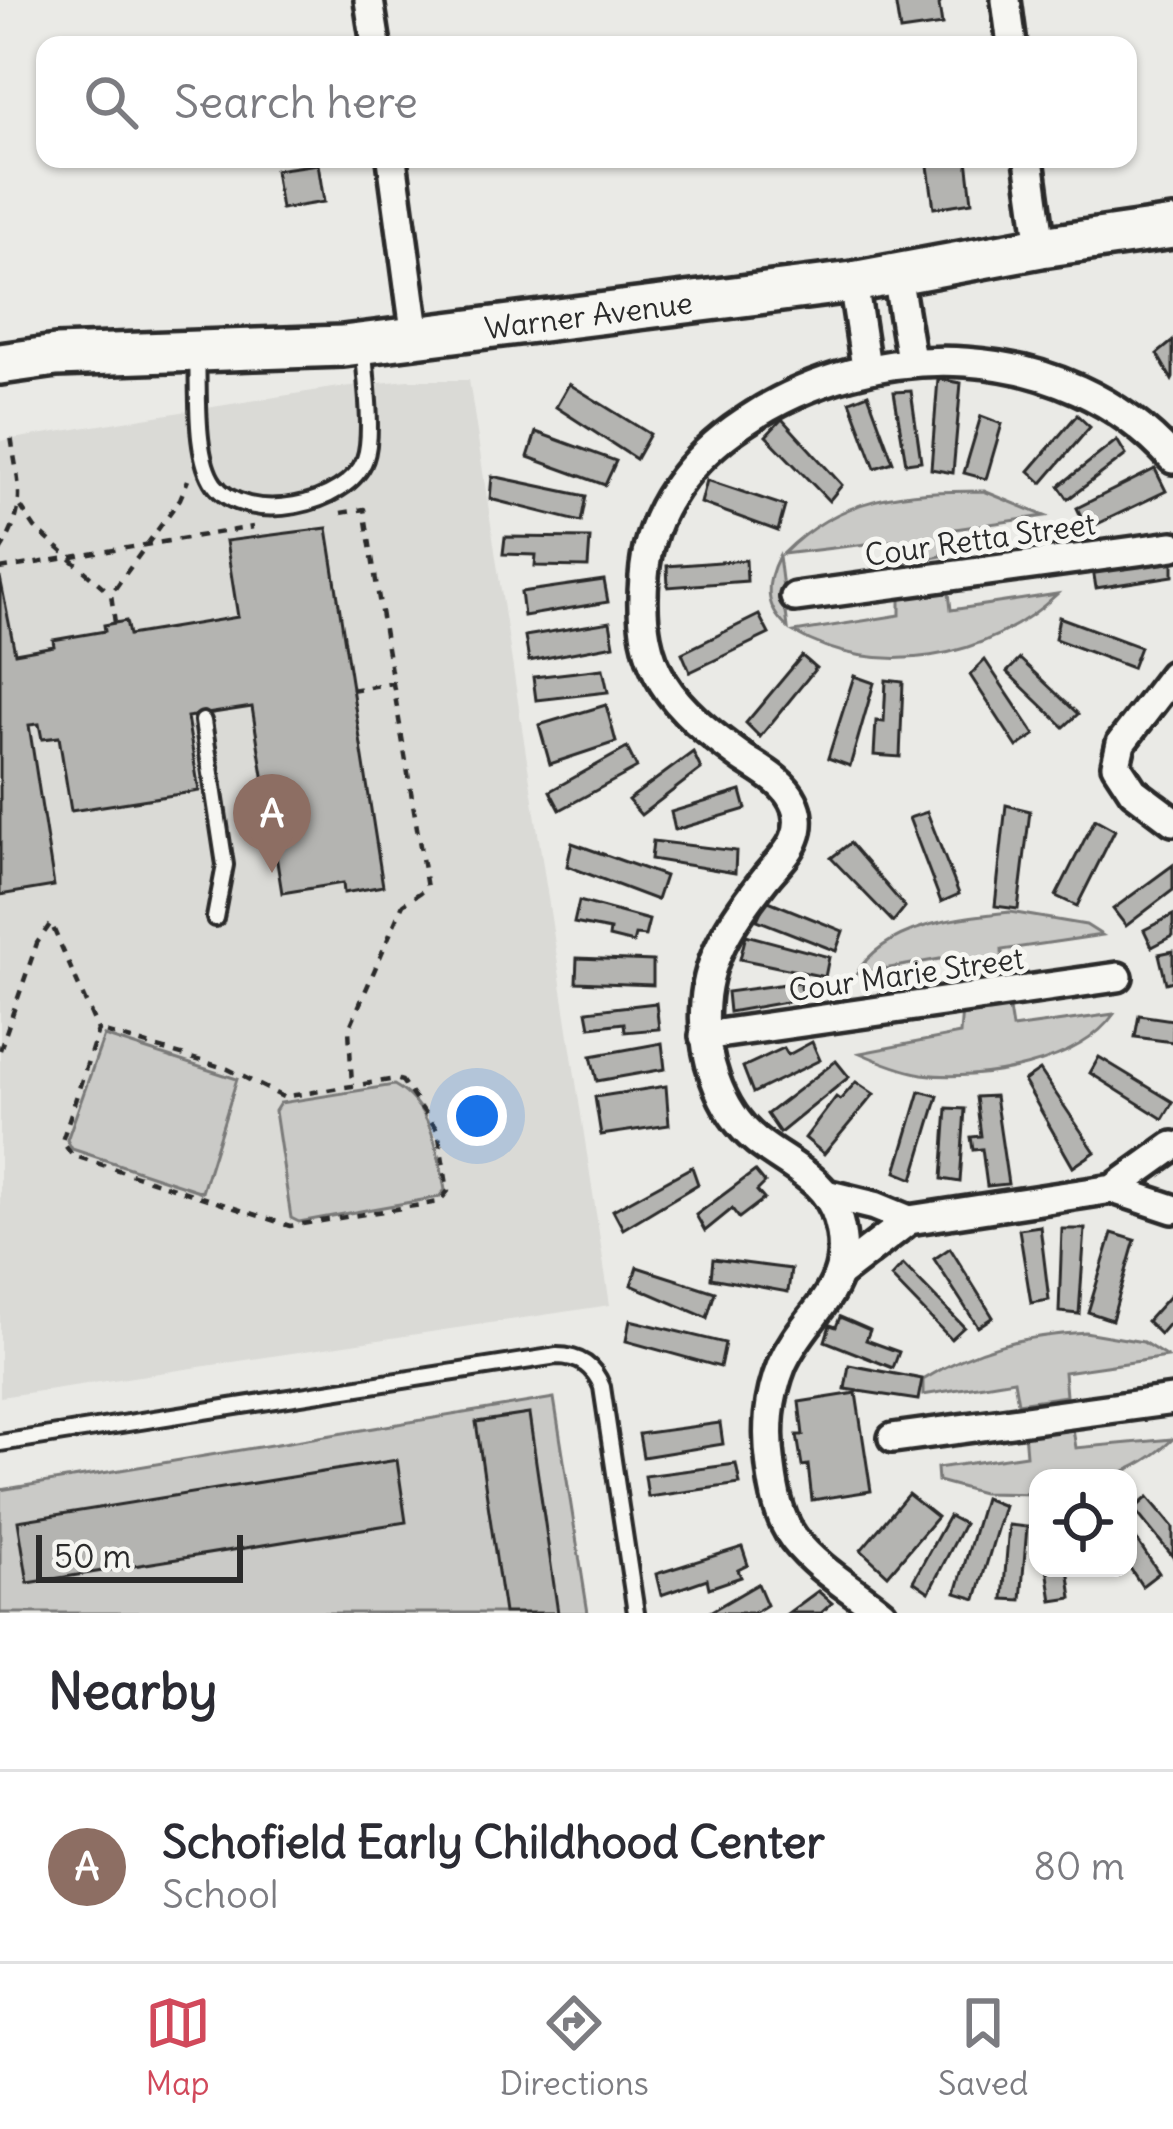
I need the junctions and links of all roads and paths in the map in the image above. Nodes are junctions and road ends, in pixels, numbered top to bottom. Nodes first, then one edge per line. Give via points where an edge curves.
1 (370, 0) edge
2 (1006, 0) edge
3 (375, 36) edge
4 (1011, 36) edge
5 (393, 168) edge
6 (1030, 168) edge
7 (1173, 228) edge
8 (1041, 247) junction
9 (897, 275) junction
10 (853, 282) junction
11 (416, 338) junction
12 (364, 344) junction
13 (197, 351) junction
14 (911, 360) junction
15 (0, 364) edge
16 (866, 367) junction
17 (10, 436) dead end
18 (1173, 459) edge
19 (189, 478) dead end
20 (21, 508) junction
21 (342, 512) dead end
22 (254, 527) dead end
23 (145, 545) junction
24 (1173, 546) edge
25 (0, 551) edge
26 (67, 558) junction
27 (0, 569) edge
28 (111, 594) junction
29 (795, 597) dead end
30 (115, 622) dead end
31 (1173, 675) edge
32 (393, 682) junction
33 (352, 690) dead end
34 (203, 721) dead end
35 (1173, 821) edge
36 (214, 918) dead end
37 (1118, 977) dead end
38 (98, 1030) junction
39 (704, 1036) junction
40 (0, 1050) edge
41 (352, 1086) junction
42 (1173, 1146) edge
43 (1112, 1189) junction
44 (826, 1194) junction
45 (1173, 1209) edge
46 (909, 1220) junction
47 (839, 1274) junction
48 (1173, 1400) edge
49 (893, 1438) dead end
50 (0, 1443) edge
51 (636, 1613) edge
52 (883, 1613) edge

1 - 3 street
2 - 4 street
5 - 11 street
6 - 8 street
7 - 8 street, Warner Avenue
8 - 9 street, Warner Avenue
9 - 10 street, Warner Avenue
9 - 14 street
10 - 11 street, Warner Avenue
10 - 16 street
11 - 12 street, Warner Avenue
12 - 13 street, Warner Avenue
12 - 13 lane via 367,455 356,477 324,497 272,507 243,504 215,487 203,461
13 - 15 street, Warner Avenue
14 - 16 street
14 - 18 street via 995,365 1093,394
16 - 39 street via 801,389 722,436 689,467 652,533 643,616 663,687 782,784 799,825 717,950
17 - 20 path
19 - 23 path
20 - 25 path
20 - 26 path
21 - 32 path via 364,509
22 - 23 path
23 - 26 path
23 - 28 path
24 - 29 street, Cour Retta Street
26 - 27 path
26 - 28 path
28 - 30 path
31 - 35 street via 1121,743 1116,765 1133,791
32 - 33 path
32 - 41 path via 427,888 403,904 349,1029
34 - 36 lane via 225,866
37 - 39 street, Cour Marie Street
38 - 40 path via 51,923
38 - 41 path via 227,1070 283,1097
38 - 41 path via 65,1148 290,1226 439,1202 448,1191 439,1131 402,1081
39 - 44 street via 739,1122
42 - 43 street
43 - 45 street
43 - 46 street
44 - 46 street
44 - 47 street via 838,1218
46 - 47 street
47 - 52 street via 784,1360 768,1405 772,1478 793,1538
48 - 49 street
50 - 51 lane via 572,1357 602,1387

